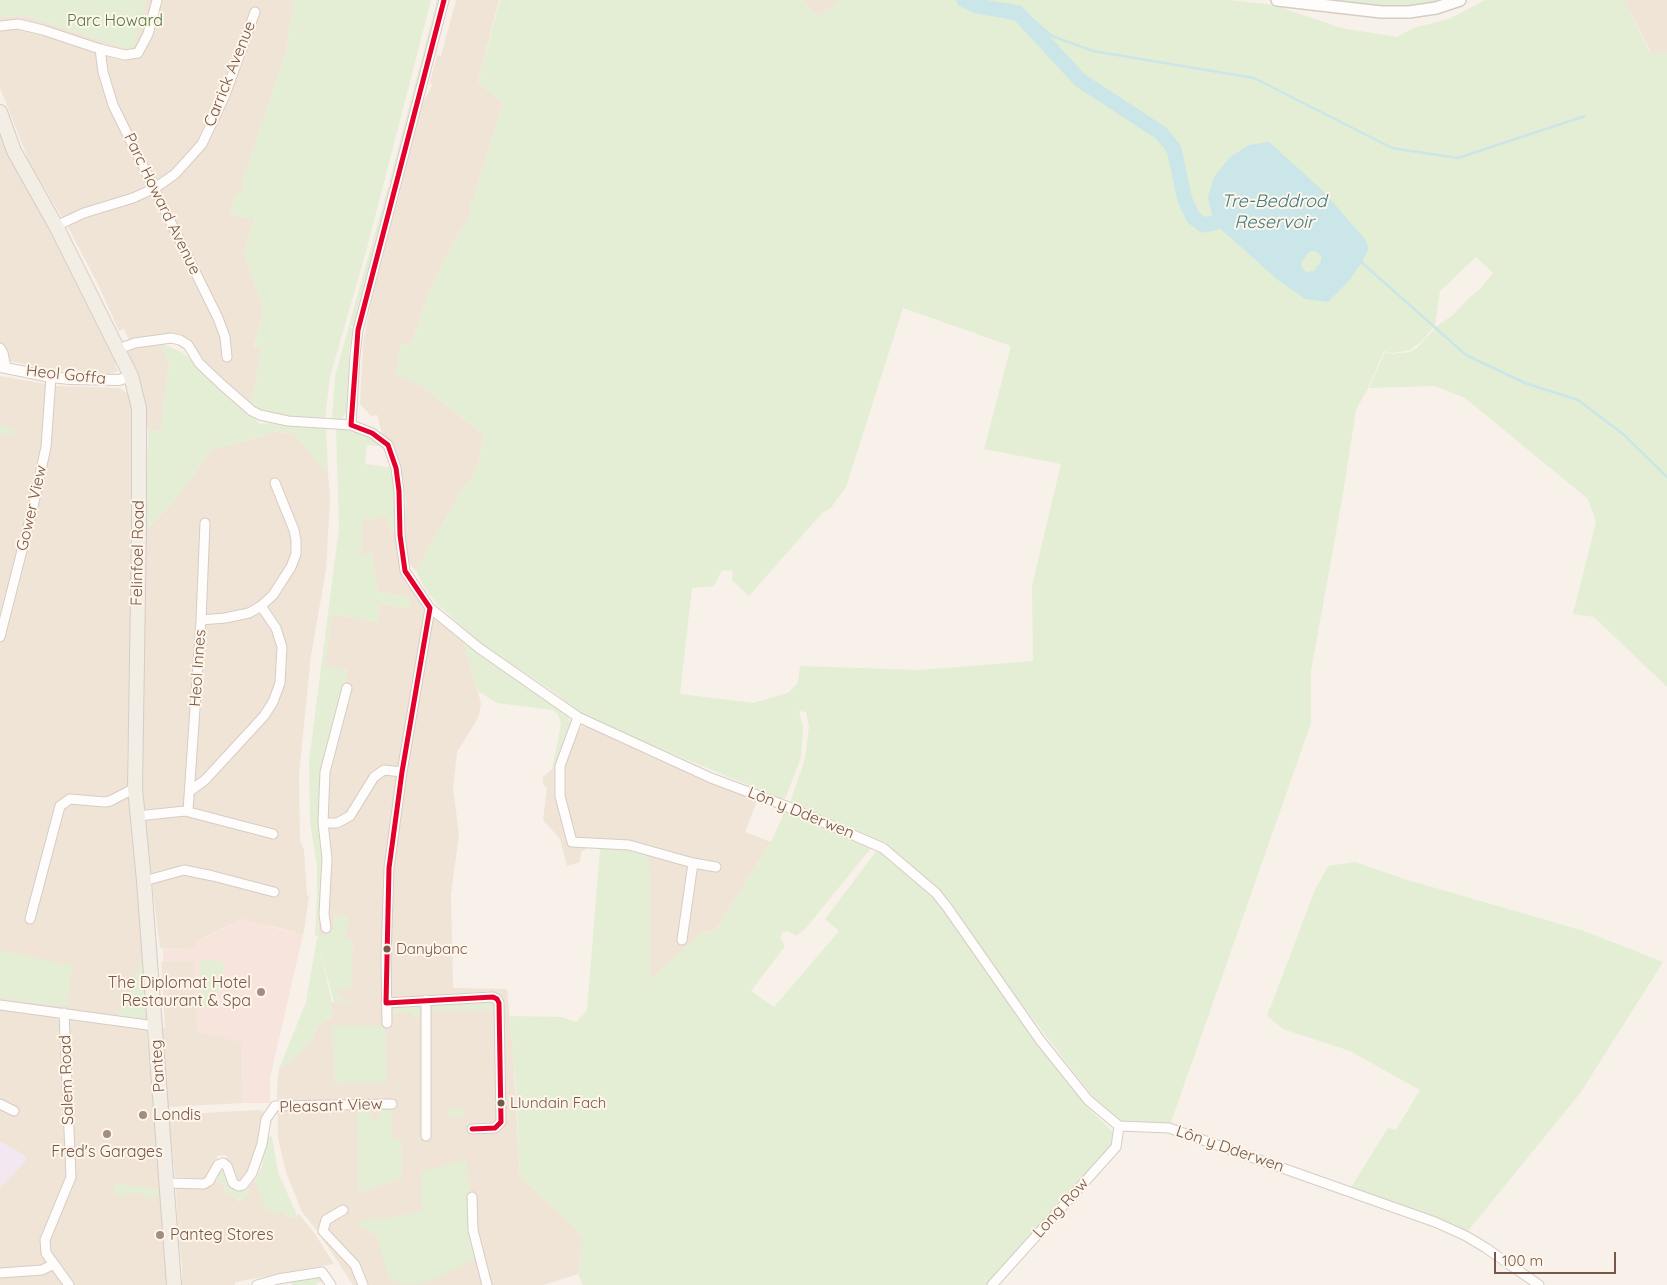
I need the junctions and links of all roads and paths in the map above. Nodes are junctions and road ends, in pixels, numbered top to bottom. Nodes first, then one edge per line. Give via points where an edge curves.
1 (158, 0) edge
2 (444, 0) edge
3 (1277, 0) edge
4 (1460, 0) edge
5 (255, 12) dead end
6 (0, 26) edge
7 (100, 49) junction
8 (0, 112) edge
9 (155, 188) junction
10 (56, 226) junction
11 (0, 348) edge
12 (118, 349) junction
13 (227, 357) dead end
14 (3, 367) edge
15 (131, 376) junction
16 (51, 377) junction
17 (351, 424) junction
18 (275, 483) dead end
19 (205, 524) dead end
20 (261, 606) junction
21 (430, 608) junction
22 (201, 620) junction
23 (0, 637) edge
24 (347, 688) dead end
25 (578, 717) junction
26 (402, 772) junction
27 (134, 788) junction
28 (190, 791) junction
29 (188, 812) junction
30 (137, 816) junction
31 (323, 823) junction
32 (272, 834) dead end
33 (693, 863) junction
34 (716, 867) dead end
35 (144, 880) junction
36 (274, 892) dead end
37 (30, 919) dead end
38 (326, 928) dead end
39 (682, 940) dead end
40 (426, 1000) junction
41 (386, 1003) junction
42 (0, 1005) edge
43 (64, 1013) junction
44 (386, 1023) dead end
45 (155, 1026) junction
46 (0, 1104) edge
47 (392, 1104) dead end
48 (14, 1111) dead end
49 (1119, 1126) junction
50 (472, 1129) dead end
51 (426, 1136) dead end
52 (167, 1183) junction
53 (472, 1197) dead end
54 (343, 1210) dead end
55 (54, 1264) junction
56 (0, 1273) edge
57 (275, 1282) edge
58 (70, 1285) edge
59 (174, 1285) edge
60 (257, 1285) edge
61 (331, 1285) edge
62 (363, 1285) edge
63 (487, 1285) edge
64 (992, 1285) edge
65 (1539, 1285) edge

1 - 7 street via 148,34 138,53 126,55
2 - 17 street via 358,330
3 - 4 main road via 1381,12 1409,12
5 - 9 street, Carrick Avenue via 225,95 202,144 175,174
6 - 7 street via 18,24
7 - 9 street, Parc Howard Avenue via 113,105
8 - 10 main road, Felinfoel Road via 14,151
9 - 10 street, Carrick Avenue
9 - 13 street, Parc Howard Avenue via 218,318 225,337
10 - 12 main road, Felinfoel Road
11 - 14 street
12 - 15 main road, Felinfoel Road
12 - 17 street, Lôn y Dderwen via 135,343 171,338 180,340 188,345 199,363 252,411 276,420
14 - 16 street, Heol Goffa
15 - 16 street, Heol Goffa via 119,380
15 - 27 main road, Felinfoel Road via 139,408
16 - 23 street, Gower View via 46,447
17 - 21 street, Lôn y Dderwen via 372,433 388,445 396,468 405,571
18 - 20 street via 294,530 296,554 274,595
19 - 22 street, Heol Innes
20 - 22 street via 249,613
20 - 28 street via 276,628 282,646 280,682 273,702 205,780
21 - 25 street, Lôn y Dderwen via 479,648
21 - 26 street
22 - 28 street, Heol Innes
24 - 31 street via 325,772
25 - 33 street via 560,766 560,796 572,842 629,845
25 - 49 street, Lôn y Dderwen via 711,778 883,848 947,906 1040,1040 1088,1100
26 - 31 street via 384,770 374,777 350,816 338,823
26 - 41 street via 389,868 391,920 386,958
27 - 30 main road, Felinfoel Road
27 - 37 street via 110,801 70,799 60,806
28 - 29 street, Heol Innes
29 - 30 street
29 - 32 street
30 - 35 main road, Felinfoel Road
31 - 38 street via 327,858
33 - 34 street
33 - 39 street
35 - 36 street via 184,870
35 - 45 main road, Felinfoel Road
40 - 41 street
40 - 50 street via 493,997 499,1003 501,1122 495,1128
40 - 51 street
41 - 44 street
42 - 43 street
43 - 45 street
43 - 55 street, Salem Road via 71,1177 45,1240 46,1253
45 - 52 main road, Panteg
46 - 48 street
47 - 52 street, Pleasant View via 275,1106 266,1119 252,1173 242,1185 234,1183 223,1163 204,1184
49 - 64 street, Long Row via 1116,1147
49 - 65 street, Lôn y Dderwen via 1169,1128 1435,1222 1486,1248
52 - 59 main road, Panteg
53 - 63 street via 473,1230
54 - 62 street via 326,1220 323,1231 355,1265
55 - 56 street via 42,1270
55 - 58 street, Salem Road
57 - 60 street
57 - 61 street via 322,1272

